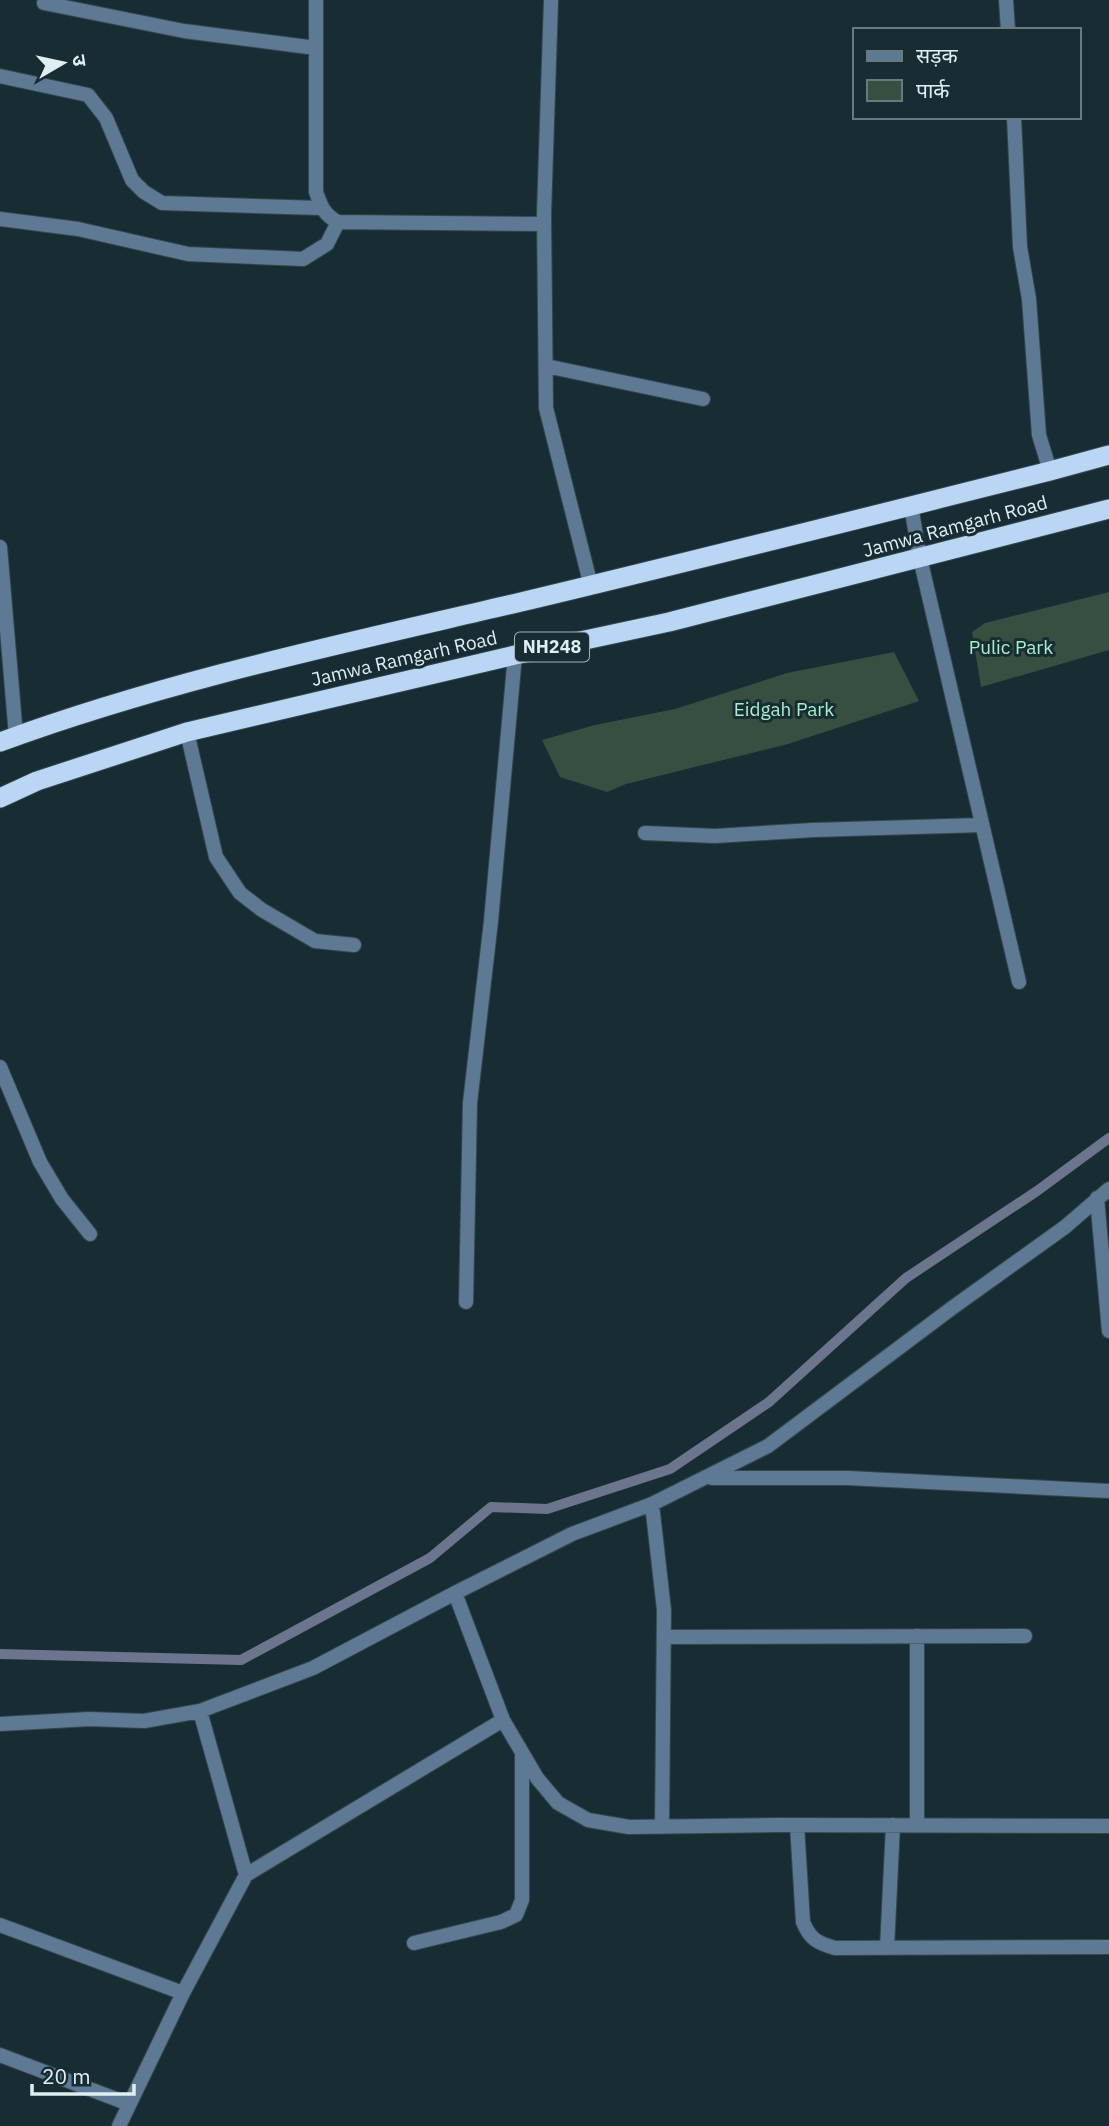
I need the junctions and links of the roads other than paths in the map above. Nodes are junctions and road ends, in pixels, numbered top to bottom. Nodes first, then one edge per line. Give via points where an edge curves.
1 (317, 0) edge
2 (551, 0) edge
3 (1006, 0) edge
4 (44, 3) dead end
5 (1008, 28) edge
6 (316, 48) junction
7 (0, 76) edge
8 (1014, 119) edge
9 (321, 208) junction
10 (0, 219) edge
11 (338, 222) junction
12 (544, 225) junction
13 (546, 366) junction
14 (703, 399) dead end
15 (1109, 455) edge
16 (1050, 471) junction
17 (911, 506) junction
18 (1109, 509) edge
19 (0, 547) edge
20 (920, 558) junction
21 (591, 586) junction
22 (515, 655) junction
23 (187, 732) junction
24 (8, 739) edge
25 (0, 798) edge
26 (982, 825) junction
27 (645, 833) dead end
28 (354, 945) dead end
29 (1018, 982) dead end
30 (0, 1067) edge
31 (1103, 1194) edge
32 (90, 1234) dead end
33 (466, 1303) dead end
34 (1109, 1331) edge
35 (707, 1478) junction
36 (1109, 1491) edge
37 (652, 1504) junction
38 (456, 1594) junction
39 (917, 1636) junction
40 (1025, 1636) dead end
41 (664, 1637) junction
42 (200, 1711) junction
43 (503, 1720) junction
44 (0, 1724) edge
45 (522, 1752) junction
46 (797, 1825) junction
47 (893, 1825) junction
48 (917, 1825) junction
49 (1109, 1826) edge
50 (662, 1827) junction
51 (246, 1875) junction
52 (0, 1925) edge
53 (414, 1943) dead end
54 (1109, 1947) edge
55 (887, 1948) junction
56 (183, 1993) junction
57 (0, 2055) edge
58 (129, 2104) junction
59 (119, 2126) edge

1 - 6 street
2 - 12 street
3 - 5 street
4 - 6 street via 184,31
6 - 9 street via 316,192
7 - 9 street via 88,94 106,118 132,180 162,203
8 - 16 street via 1020,247 1029,299 1039,435
9 - 11 street
10 - 11 street via 78,229 188,254 303,259 327,244
11 - 12 street
12 - 13 street
13 - 14 street
13 - 21 street via 546,408
15 - 16 highway, Jamwa Ramgarh Road / NH248
16 - 17 highway, Jamwa Ramgarh Road / NH248
17 - 20 street
17 - 21 highway, Jamwa Ramgarh Road / NH248
18 - 20 highway, Jamwa Ramgarh Road / NH248
19 - 24 street
20 - 22 highway, Jamwa Ramgarh Road / NH248 via 669,622
20 - 26 street
21 - 24 highway, Jamwa Ramgarh Road / NH248 via 300,653
22 - 23 highway, Jamwa Ramgarh Road / NH248
22 - 33 street via 470,1103
23 - 25 highway, Jamwa Ramgarh Road / NH248
23 - 28 street via 216,857 240,893 315,941
26 - 27 street via 715,836
26 - 29 street
30 - 32 street via 40,1162
31 - 34 street
31 - 35 street via 1065,1227 768,1446
35 - 36 street via 848,1478
35 - 37 street
37 - 38 street via 572,1534
37 - 41 street
38 - 42 street via 313,1668
38 - 43 street
39 - 40 street
39 - 41 street
39 - 48 street
41 - 50 street
42 - 44 street via 144,1721
42 - 51 street
43 - 45 street
43 - 51 street
45 - 50 street via 558,1803 588,1820
45 - 53 street via 522,1900 516,1915
46 - 47 street
46 - 50 street
46 - 55 street via 803,1922 809,1937 835,1948
47 - 48 street
47 - 55 street
48 - 49 street
51 - 56 street
52 - 56 street
54 - 55 street
56 - 58 street
57 - 58 street
58 - 59 street

